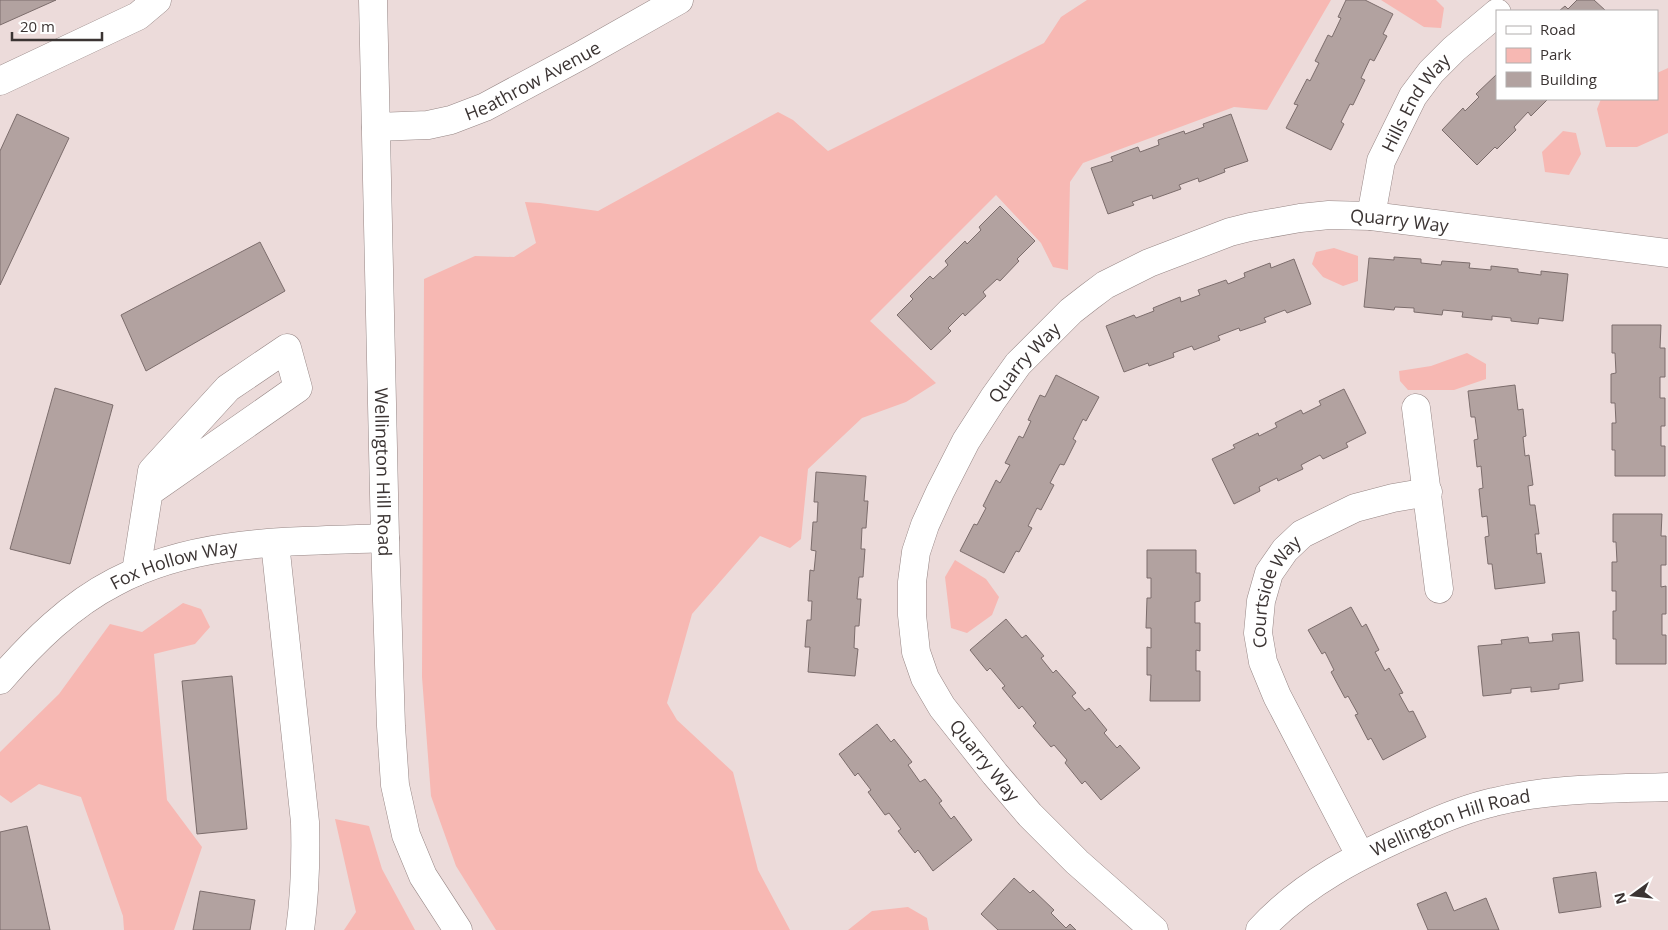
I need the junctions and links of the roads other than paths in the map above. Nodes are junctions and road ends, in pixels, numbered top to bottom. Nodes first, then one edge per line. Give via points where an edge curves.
1 (156, 0) edge
2 (373, 0) edge
3 (679, 0) edge
4 (1512, 0) edge
5 (1500, 10) edge
6 (1496, 14) edge
7 (0, 82) edge
8 (376, 127) junction
9 (1372, 216) junction
10 (1668, 253) edge
11 (1416, 408) dead end
12 (149, 492) junction
13 (1428, 492) junction
14 (385, 538) junction
15 (275, 543) junction
16 (136, 572) junction
17 (1439, 589) dead end
18 (0, 680) edge
19 (1668, 786) edge
20 (1360, 855) junction
21 (300, 930) edge
22 (458, 930) edge
23 (1154, 930) edge
24 (1260, 930) edge

1 - 7 street via 138,16
2 - 8 street, Wellington Hill Road
3 - 8 street, Heathrow Avenue via 486,107 428,125
4 - 5 street, Hills End Way
6 - 9 street, Hills End Way via 1454,49 1413,96 1382,162
8 - 14 street, Wellington Hill Road
9 - 10 street, Quarry Way
9 - 23 street, Quarry Way via 1300,218 1230,232 1149,263 1105,285 1071,311 1018,364 993,399 966,441 940,492 916,552 912,615 916,652 925,678 942,707 1030,814 1077,862
11 - 13 street
12 - 12 street via 152,472 228,388 287,348 298,388
12 - 16 street
13 - 17 street
13 - 20 street, Courtside Way via 1355,508 1302,534 1268,573 1261,601 1258,633 1263,662 1277,696
14 - 15 street, Fox Hollow Way
14 - 22 street, Wellington Hill Road via 395,785 406,835 423,876
15 - 16 street, Fox Hollow Way via 214,549
15 - 21 street via 305,822 306,859
16 - 18 street, Fox Hollow Way via 114,582 56,622
19 - 20 street, Wellington Hill Road via 1599,789 1494,802 1450,816
20 - 24 street, Wellington Hill Road via 1306,889

